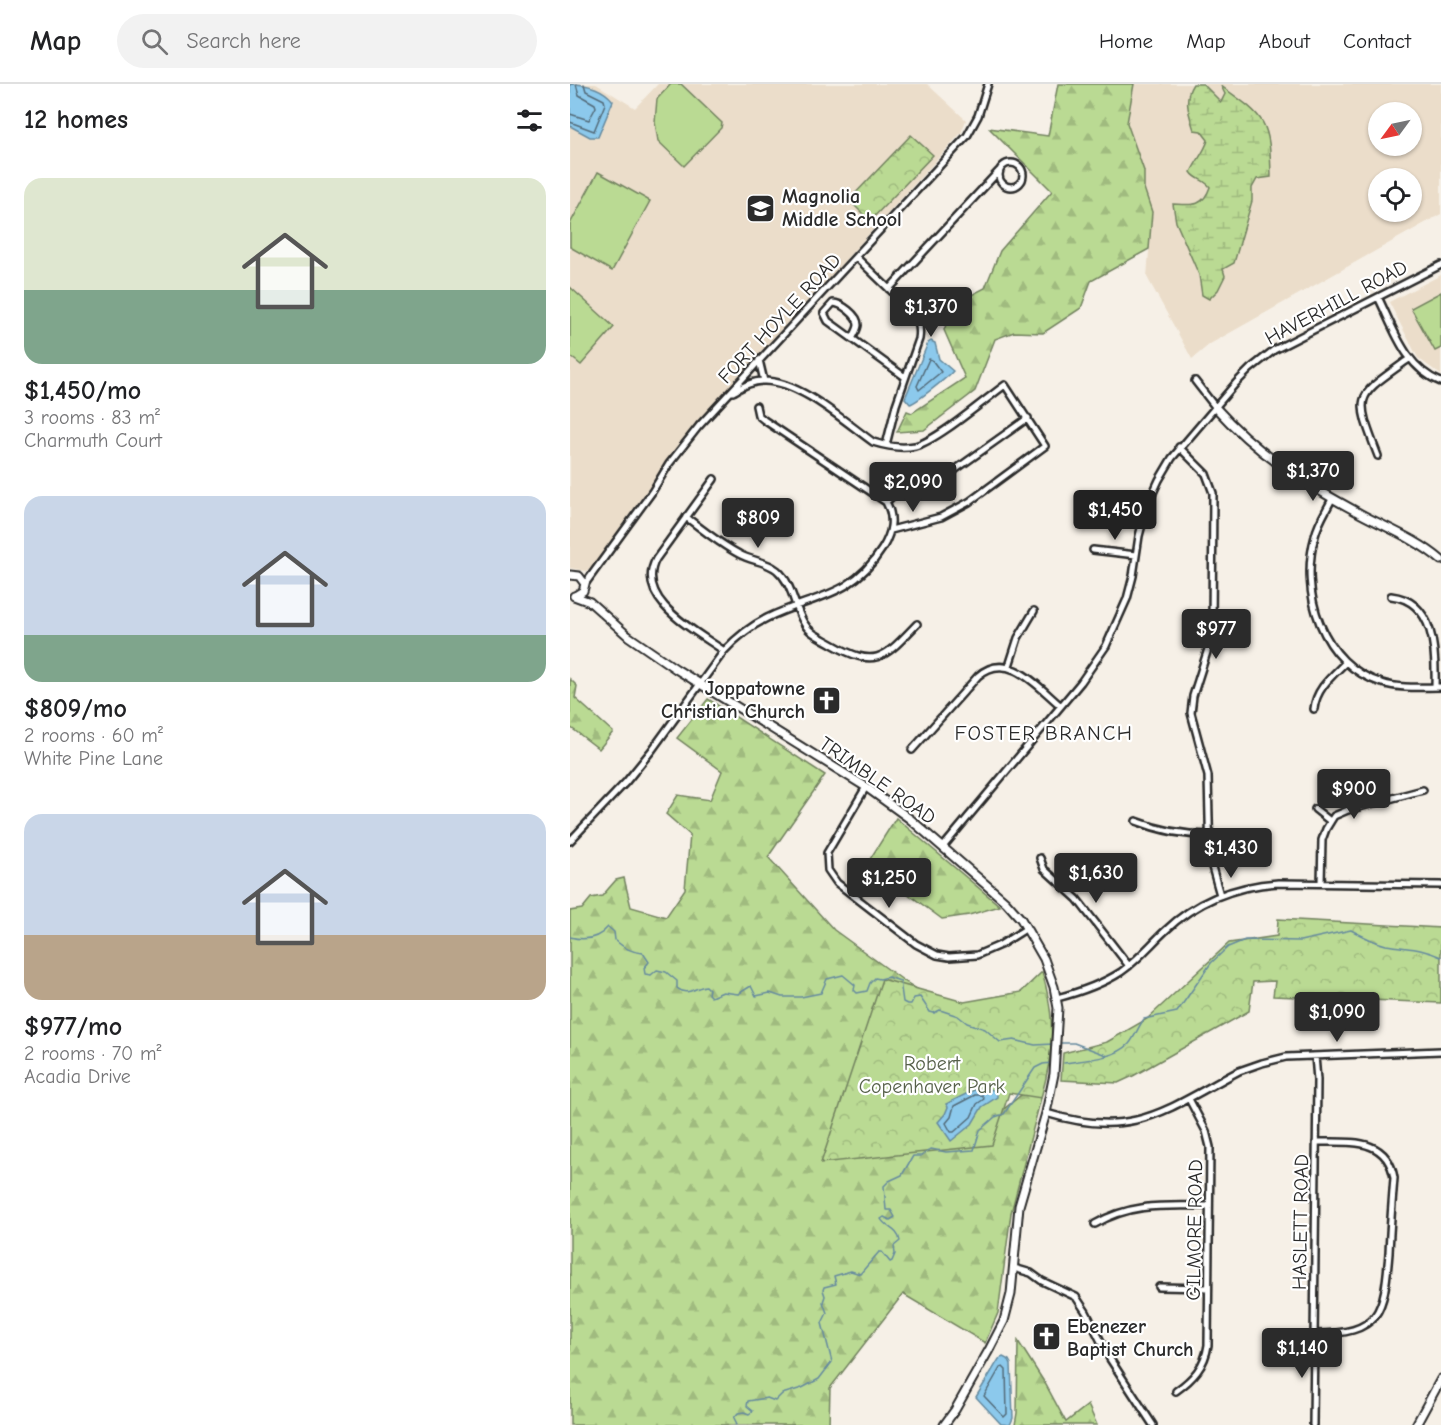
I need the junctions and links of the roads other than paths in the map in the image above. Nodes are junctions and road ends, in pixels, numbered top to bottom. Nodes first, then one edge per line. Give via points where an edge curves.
1 (988, 84) edge
2 (999, 171) junction
3 (856, 257) junction
4 (1441, 265) edge
5 (889, 289) junction
6 (1378, 297) junction
7 (852, 339) junction
8 (1409, 359) junction
9 (759, 360) junction
10 (905, 377) junction
11 (764, 381) junction
12 (1194, 381) dead end
13 (1441, 382) edge
14 (728, 394) junction
15 (756, 406) dead end
16 (1216, 408) junction
17 (1028, 418) junction
18 (886, 445) junction
19 (1179, 447) junction
20 (1378, 456) dead end
21 (714, 479) dead end
22 (1332, 499) junction
23 (886, 502) junction
24 (686, 518) junction
25 (891, 530) junction
26 (1093, 550) dead end
27 (1136, 555) junction
28 (1441, 560) edge
29 (591, 574) junction
30 (573, 575) edge
31 (585, 586) junction
32 (572, 596) edge
33 (1391, 596) dead end
34 (590, 602) junction
35 (797, 606) junction
36 (1034, 611) dead end
37 (917, 624) dead end
38 (724, 651) junction
39 (1345, 663) junction
40 (1009, 666) junction
41 (701, 684) junction
42 (1438, 687) edge
43 (1061, 706) junction
44 (1314, 709) dead end
45 (912, 750) dead end
46 (866, 787) junction
47 (1423, 790) dead end
48 (1315, 809) dead end
49 (1136, 820) dead end
50 (1329, 822) junction
51 (1209, 835) junction
52 (570, 841) edge
53 (943, 847) junction
54 (1040, 858) dead end
55 (1321, 883) junction
56 (1441, 885) edge
57 (1220, 895) junction
58 (1027, 928) junction
59 (1129, 966) junction
60 (1057, 998) junction
61 (1441, 1051) edge
62 (1315, 1056) junction
63 (1189, 1099) junction
64 (1046, 1113) junction
65 (1316, 1142) junction
66 (1209, 1206) junction
67 (1095, 1224) dead end
68 (1014, 1268) junction
69 (1159, 1287) dead end
70 (1208, 1288) junction
71 (1314, 1334) junction
72 (1441, 1379) edge
73 (1176, 1391) dead end
74 (945, 1424) edge
75 (1153, 1425) edge
76 (1313, 1425) edge
77 (1416, 1425) edge

1 - 3 street, FORT HOYLE ROAD via 967,136
2 - 2 street via 1015,164 1022,173 1021,180 1012,187 1005,185
2 - 5 street
3 - 5 street
3 - 9 street, FORT HOYLE ROAD
4 - 6 street, HAVERHILL ROAD
5 - 10 street via 914,313 920,329
6 - 8 street
6 - 16 street, HAVERHILL ROAD via 1274,350 1250,369
7 - 7 street via 825,316 833,303 841,304 857,320
7 - 10 street
8 - 13 street via 1421,372
8 - 20 street via 1372,385 1363,400 1364,418
9 - 11 street
9 - 14 street, FORT HOYLE ROAD
10 - 18 street
11 - 14 street
11 - 18 street via 803,392 873,442
12 - 16 street
14 - 29 street, FORT HOYLE ROAD via 669,464
15 - 23 street via 764,420
16 - 19 street, HAVERHILL ROAD
16 - 22 street via 1276,464
17 - 18 street via 1005,386 926,441 907,447
17 - 23 street via 949,475 899,490
17 - 25 street via 1045,446 969,502 941,517
19 - 27 street, HAVERHILL ROAD via 1147,506
19 - 51 street via 1206,474 1213,493 1212,627 1191,708 1208,776
21 - 24 street
22 - 28 street
22 - 39 street via 1315,536 1310,582 1320,625
23 - 25 street
24 - 35 street via 738,554 776,570 788,584
24 - 38 street via 654,564 652,587 665,608
25 - 35 street via 877,556 858,578 832,594
26 - 27 street
27 - 43 street, HAVERHILL ROAD via 1127,599 1115,629 1097,661
29 - 30 street
29 - 31 street, FORT HOYLE ROAD
30 - 31 street, TRIMBLE ROAD
31 - 32 street via 581,594
31 - 34 street, TRIMBLE ROAD
32 - 34 street, TRIMBLE ROAD
33 - 42 street via 1409,601 1427,623 1436,651
34 - 41 street, TRIMBLE ROAD via 637,642
35 - 37 street via 802,621 814,634 856,657 885,655
35 - 38 street via 758,622
36 - 40 street via 1018,638
38 - 41 street
39 - 42 street via 1382,683
39 - 44 street via 1322,687
40 - 43 street
40 - 45 street via 982,672
41 - 46 street, TRIMBLE ROAD
41 - 52 street via 626,782
43 - 53 street, HAVERHILL ROAD
46 - 53 street, TRIMBLE ROAD
46 - 58 street via 827,853 828,870 837,883 916,944 937,955 977,955
47 - 50 street via 1341,812
48 - 50 street
49 - 51 street via 1165,832
50 - 55 street via 1322,840
51 - 57 street via 1210,860
53 - 58 street, TRIMBLE ROAD via 996,892
54 - 59 street via 1044,869 1077,898
55 - 56 street
55 - 57 street via 1263,884
57 - 59 street via 1179,919
58 - 60 street, TRIMBLE ROAD via 1044,959
59 - 60 street via 1095,986
60 - 64 street, TRIMBLE ROAD via 1054,1074
61 - 62 street
62 - 63 street via 1279,1058 1239,1071
62 - 65 street, HASLETT ROAD
63 - 64 street via 1152,1116 1114,1124 1083,1123
63 - 66 street, GILMORE ROAD via 1208,1139
64 - 68 street, TRIMBLE ROAD via 1019,1206
65 - 71 street, HASLETT ROAD
65 - 71 street via 1361,1144 1379,1150 1390,1164 1394,1178 1387,1284 1380,1308 1371,1320 1356,1329
66 - 67 street via 1141,1206
66 - 70 street, GILMORE ROAD
68 - 74 street, TRIMBLE ROAD via 1004,1321
68 - 75 street via 1076,1297
69 - 70 street
70 - 73 street, GILMORE ROAD via 1207,1351 1196,1374
71 - 76 street, HASLETT ROAD
72 - 77 street

